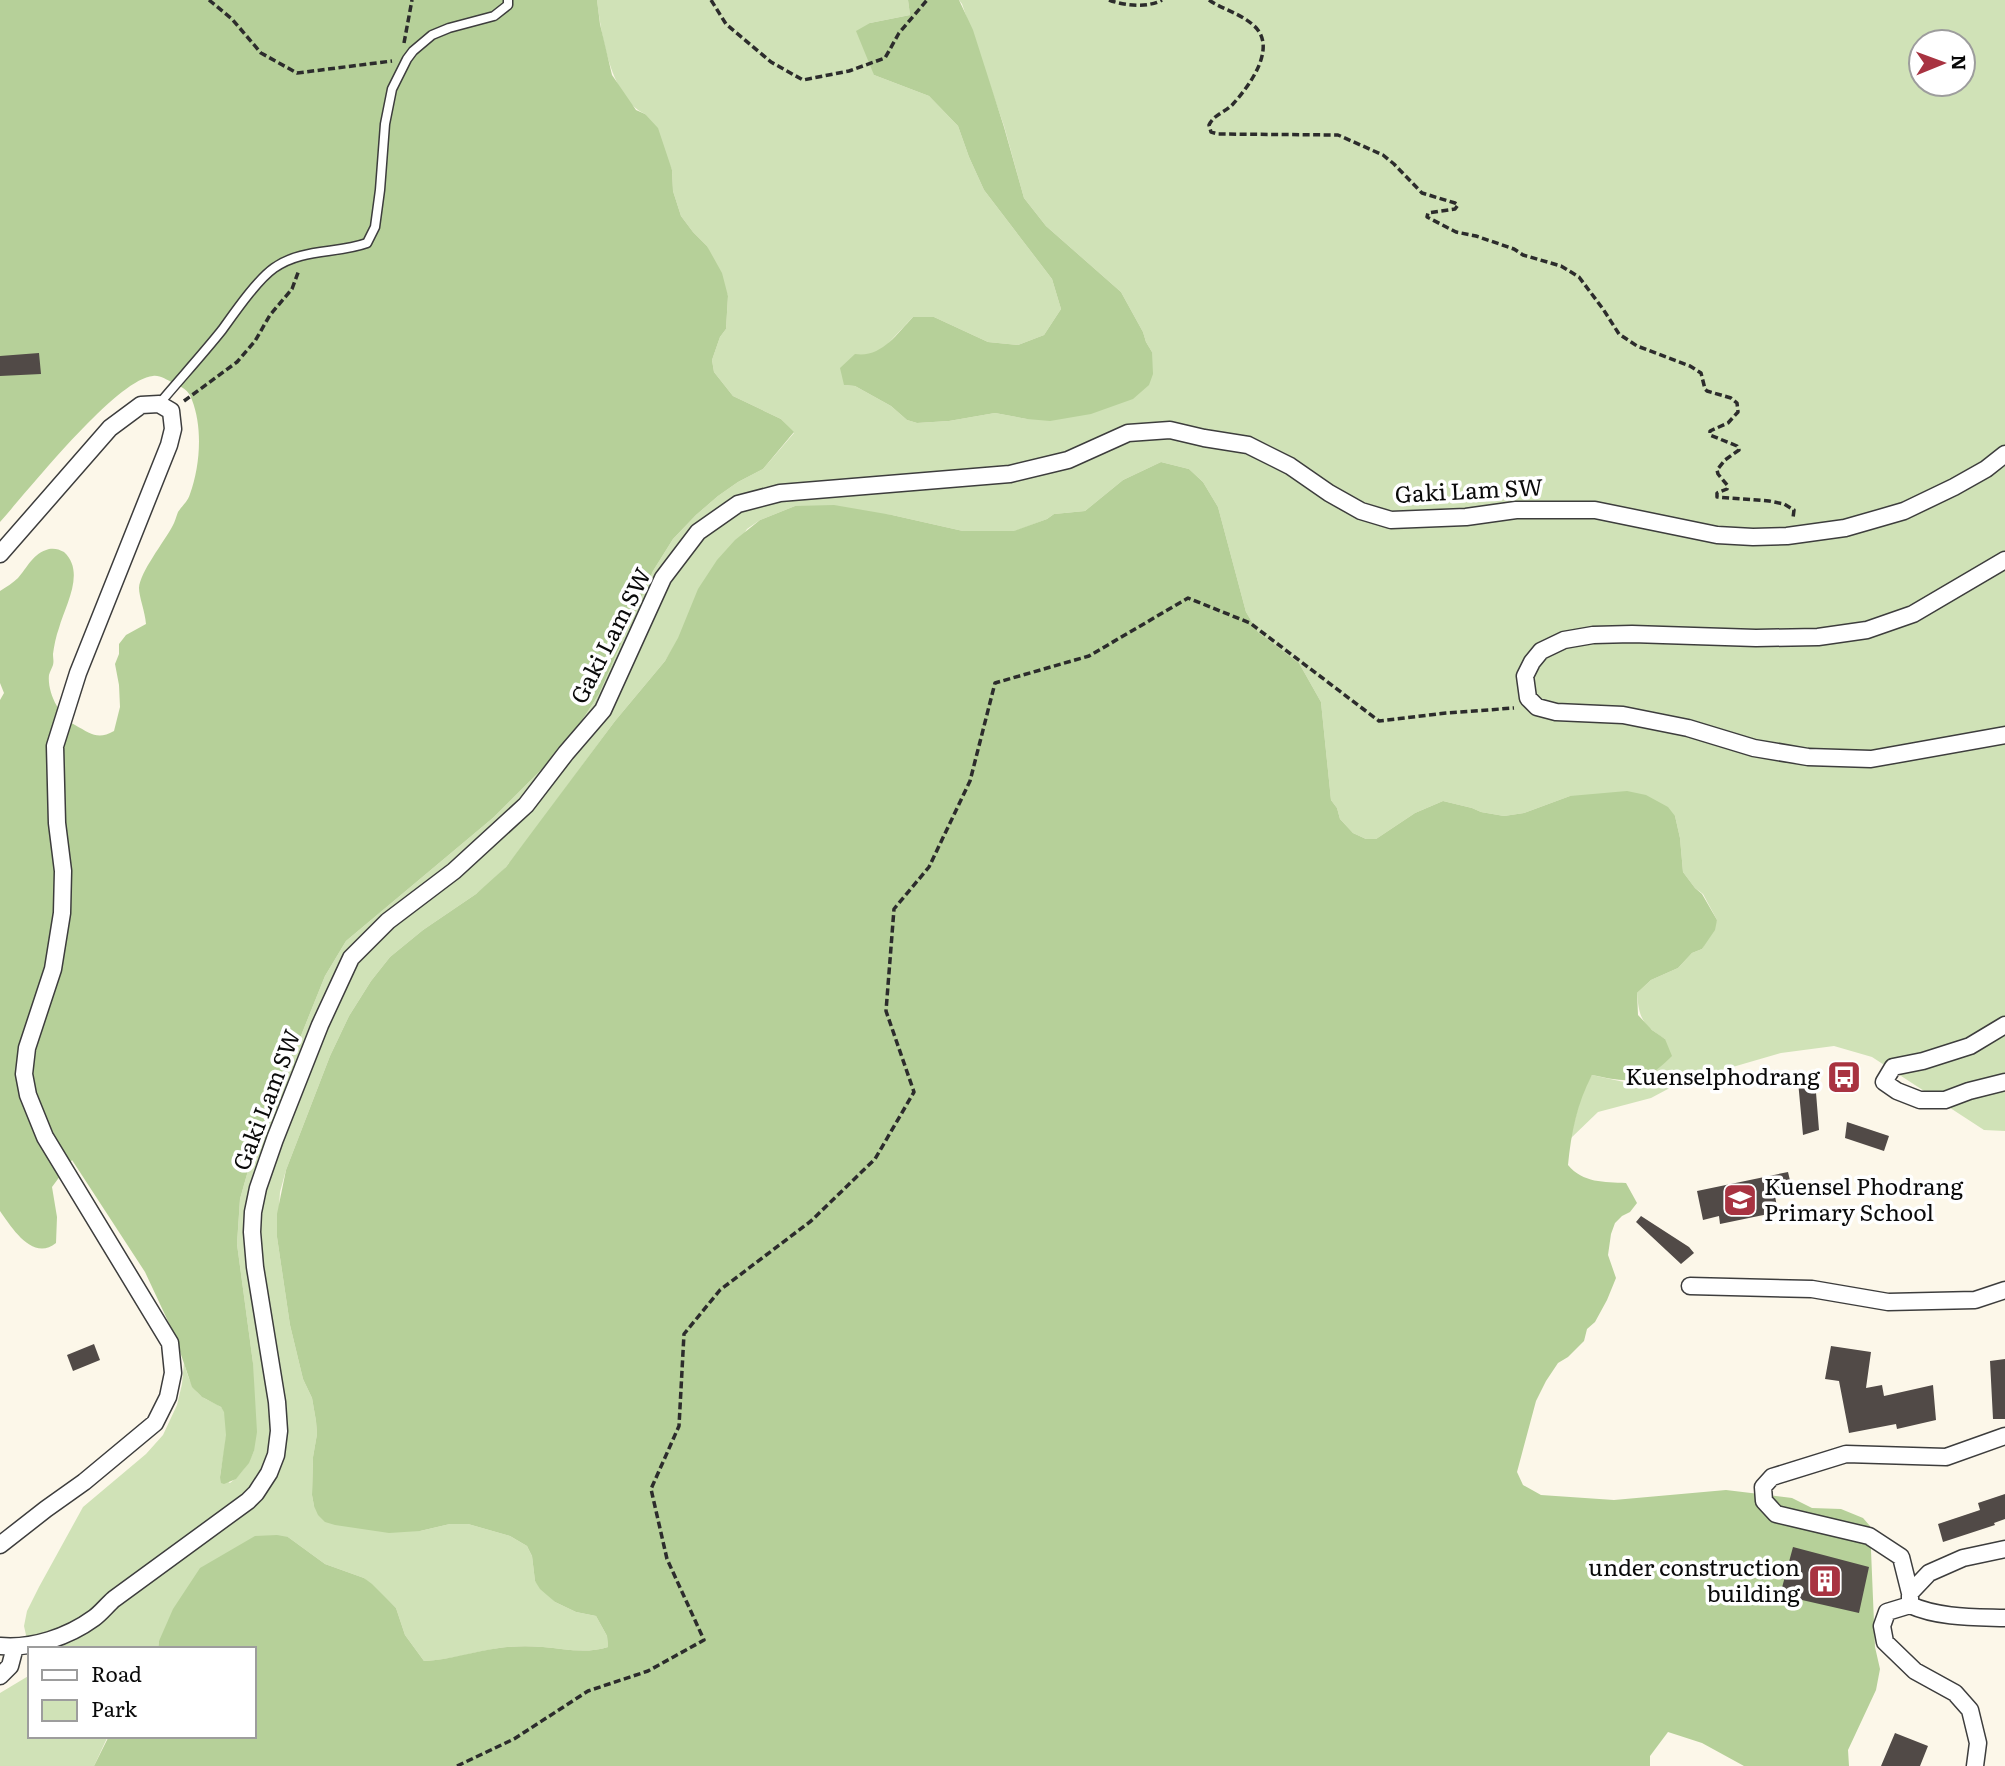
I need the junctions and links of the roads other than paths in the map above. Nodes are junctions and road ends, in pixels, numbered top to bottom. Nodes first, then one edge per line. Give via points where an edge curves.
1 (508, 0) edge
2 (165, 407) junction
3 (2005, 454) edge
4 (0, 554) edge
5 (2005, 560) edge
6 (2005, 735) edge
7 (2005, 1025) edge
8 (2005, 1082) edge
9 (1690, 1286) dead end
10 (2005, 1290) edge
11 (2005, 1436) edge
12 (0, 1545) edge
13 (2005, 1549) edge
14 (1910, 1599) junction
15 (2005, 1618) edge
16 (7, 1647) edge
17 (0, 1676) edge
18 (1975, 1766) edge

1 - 2 lane via 494,16 432,35 407,59 392,89 375,227 367,243 304,254 274,268
2 - 4 street via 141,405 110,428
2 - 12 street via 173,429 169,445 78,673 55,746 62,913 24,1074 45,1137 170,1343 173,1373 169,1397 155,1423
3 - 16 street, Gaki Lam SW via 1986,469 1904,511 1845,528 1790,536 1717,535 1595,509 1391,520 1361,511 1248,445 1170,430 1128,433 1068,460 1010,474 780,493 738,504 698,533 663,578 603,710 526,805 454,871 388,921 351,958 279,1128 253,1212 255,1268 279,1417 276,1455 265,1481 248,1501 94,1618 43,1643
5 - 6 street via 1913,614 1867,630 1818,638 1593,635 1564,640 1541,651 1525,676 1528,698 1537,707 1623,715 1808,757 1871,759
7 - 8 street via 1970,1046 1893,1068 1884,1082 1920,1100 1945,1101
9 - 10 street via 1812,1289 1888,1301 1975,1300
11 - 14 street via 1946,1457 1846,1454 1772,1477 1763,1487 1764,1501 1776,1514 1869,1536 1901,1557
13 - 14 street via 1963,1558 1928,1573
14 - 15 street via 1919,1609
14 - 18 street via 1887,1612 1882,1626 1885,1642 1914,1671 1955,1693 1970,1710 1978,1743
16 - 17 street via 10,1666

